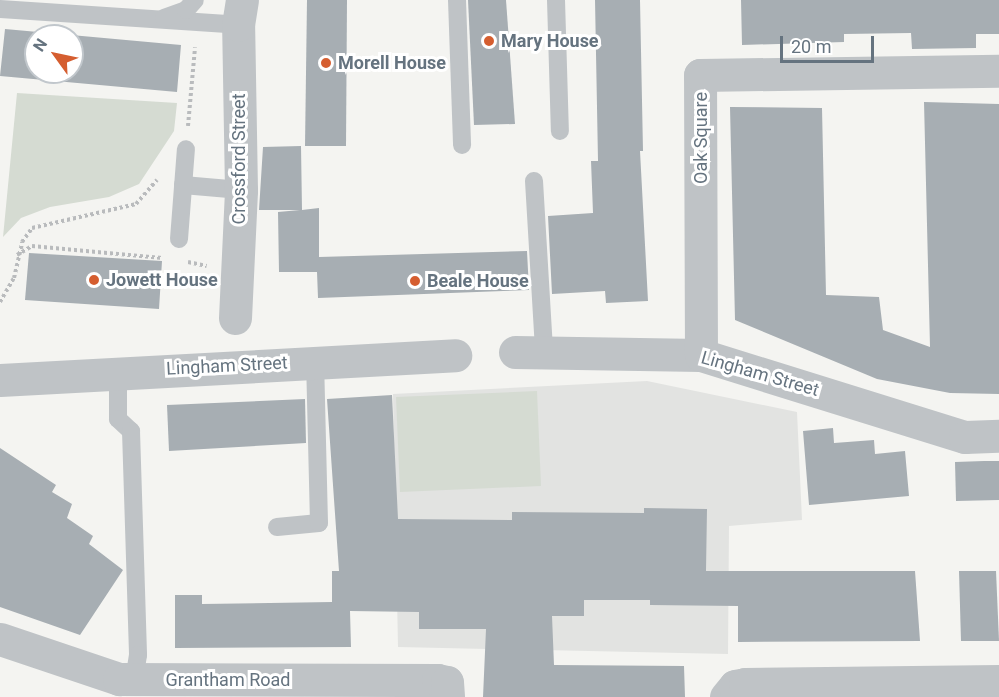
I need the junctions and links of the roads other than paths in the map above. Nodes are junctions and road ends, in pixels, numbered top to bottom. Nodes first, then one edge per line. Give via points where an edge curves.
1 (195, 0) edge
2 (457, 0) edge
3 (556, 0) edge
4 (0, 9) edge
5 (240, 12) edge
6 (161, 20) junction
7 (999, 71) edge
8 (560, 131) dead end
9 (462, 145) dead end
10 (186, 149) road end
11 (534, 181) dead end
12 (183, 185) junction
13 (240, 189) junction
14 (179, 239) dead end
15 (530, 351) joint
16 (455, 355) dead end
17 (701, 355) junction
18 (315, 362) junction
19 (234, 365) junction
20 (117, 373) junction
21 (0, 380) edge
22 (999, 436) edge
23 (277, 527) dead end
24 (0, 639) edge
25 (999, 681) edge
26 (136, 688) edge
27 (448, 697) edge
28 (726, 697) edge

1 - 6 lane via 186,10
2 - 9 lane
3 - 8 lane
4 - 6 lane
5 - 6 lane via 195,22
5 - 13 street, Crossford Street
7 - 17 street, Oak Square via 700,75
10 - 12 lane
11 - 15 lane
12 - 13 lane
12 - 14 lane
13 - 19 street, Crossford Street
15 - 17 street, Lingham Street
16 - 18 street, Lingham Street
17 - 22 street, Lingham Street via 965,437
18 - 19 street, Lingham Street
18 - 23 lane via 319,523
19 - 20 street, Lingham Street
20 - 21 street, Lingham Street
20 - 26 lane via 118,418 131,431
24 - 26 street, Grantham Road
25 - 28 street via 745,684 735,686
26 - 27 street, Grantham Road via 438,680 447,682

